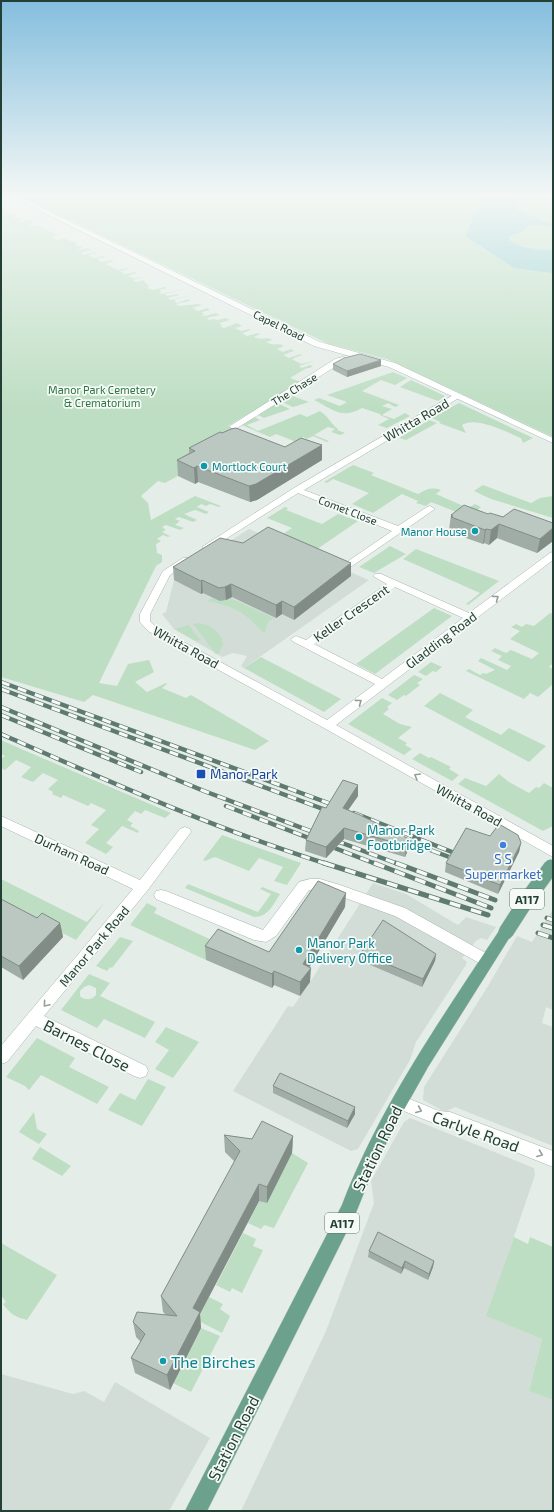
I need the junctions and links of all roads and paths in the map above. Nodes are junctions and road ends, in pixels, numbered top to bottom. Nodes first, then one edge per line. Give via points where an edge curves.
1 (156, 266) edge
2 (354, 354) junction
3 (458, 396) junction
4 (234, 426) dead end
5 (553, 441) edge
6 (297, 490) junction
7 (430, 509) dead end
8 (399, 530) junction
9 (553, 554) edge
10 (349, 564) edge
11 (378, 576) dead end
12 (394, 583) junction
13 (471, 618) junction
14 (296, 639) dead end
15 (308, 644) junction
16 (383, 684) junction
17 (328, 725) junction
18 (1, 821) edge
19 (185, 832) dead end
20 (553, 852) edge
21 (552, 866) edge
22 (142, 887) junction
23 (161, 896) dead end
24 (486, 960) junction
25 (34, 1018) junction
26 (1, 1057) edge
27 (140, 1071) dead end
28 (400, 1102) junction
29 (553, 1159) edge
30 (196, 1511) edge

1 - 2 street, Capel Road via 317,344
2 - 3 street, Capel Road via 392,365
2 - 4 street, The Chase
3 - 5 street, Capel Road
3 - 6 street, Whitta Road
6 - 8 street, Comet Close
6 - 17 street, Whitta Road via 166,573 145,614 145,622
7 - 8 street, Comet Close
8 - 10 street, Comet Close
13 -> 9 street, Gladding Road
11 - 12 street, Keller Crescent
12 - 13 street, Keller Crescent
12 - 15 street, Keller Crescent
13 - 16 street, Gladding Road
14 - 15 street, Keller Crescent
15 - 16 street, Keller Crescent
17 -> 16 street, Gladding Road
20 -> 17 street, Whitta Road
18 - 22 street, Durham Road
19 - 22 street, Manor Park Road
21 - 24 main road, Station Road / A117, bridge
22 -> 25 street, Manor Park Road
23 - 24 street via 259,936 266,936 304,886 320,884 400,912
24 - 28 main road, Station Road / A117
25 - 26 street, Manor Park Road
25 - 27 street, Barnes Close
28 -> 29 street, Carlyle Road
28 - 30 main road, Station Road / A117 via 365,1166 349,1209

